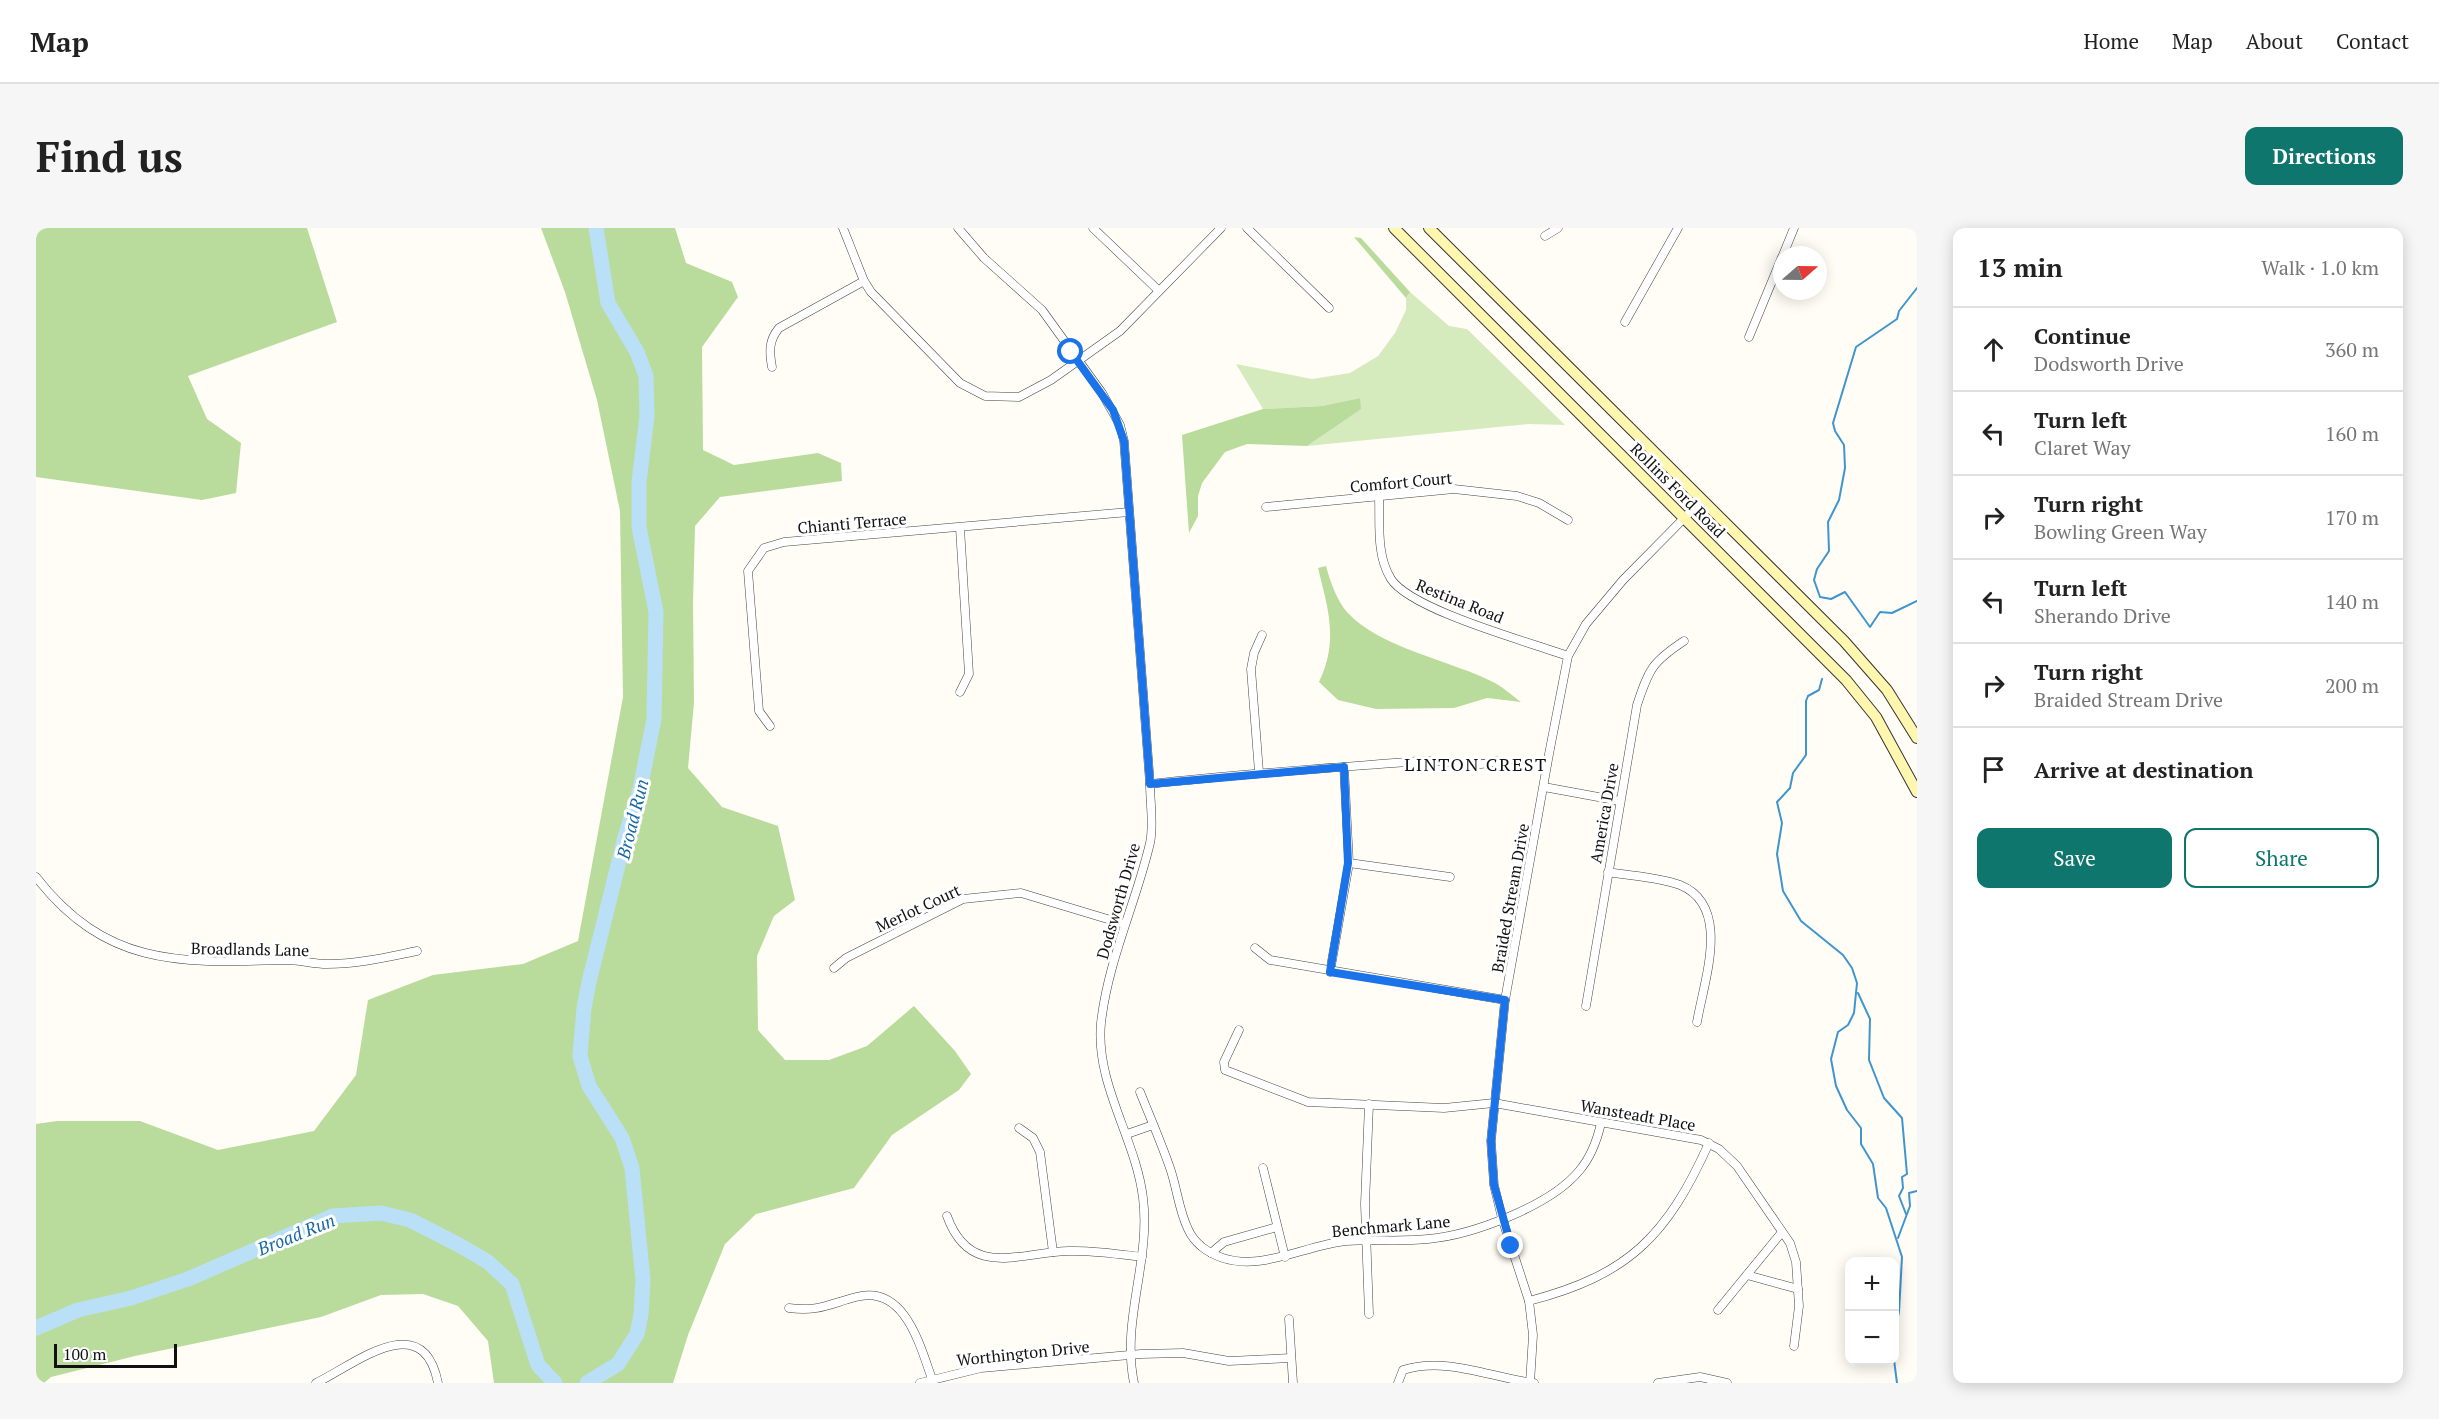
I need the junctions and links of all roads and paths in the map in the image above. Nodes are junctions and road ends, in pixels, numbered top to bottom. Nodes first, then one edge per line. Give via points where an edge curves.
1 (843, 228) edge
2 (958, 228) edge
3 (1093, 228) edge
4 (1221, 228) edge
5 (1247, 228) edge
6 (1394, 228) edge
7 (1429, 228) edge
8 (1558, 228) edge
9 (1678, 228) edge
10 (1794, 228) edge
11 (1545, 236) dead end
12 (1786, 246) edge
13 (1773, 278) edge
14 (864, 281) junction
15 (1158, 290) junction
16 (1329, 308) dead end
17 (1625, 322) dead end
18 (1749, 337) dead end
19 (1077, 361) junction
20 (772, 367) dead end
21 (1379, 497) junction
22 (1702, 500) junction
23 (1266, 507) dead end
24 (1129, 512) junction
25 (1684, 518) junction
26 (1568, 520) dead end
27 (960, 528) junction
28 (1262, 635) dead end
29 (1684, 641) dead end
30 (1568, 656) junction
31 (960, 692) dead end
32 (770, 726) dead end
33 (1917, 738) edge
34 (1497, 761) dead end
35 (1344, 767) junction
36 (1259, 772) junction
37 (1150, 784) junction
38 (1544, 788) junction
39 (1917, 792) edge
40 (1620, 801) junction
41 (1348, 863) junction
42 (1608, 872) junction
43 (36, 877) edge
44 (1450, 877) dead end
45 (1124, 924) junction
46 (1255, 948) dead end
47 (417, 951) dead end
48 (834, 968) dead end
49 (1330, 972) junction
50 (1505, 1000) junction
51 (1586, 1006) dead end
52 (1697, 1022) dead end
53 (1239, 1030) dead end
54 (1140, 1092) dead end
55 (1494, 1103) junction
56 (1369, 1104) junction
57 (1601, 1122) junction
58 (1153, 1125) junction
59 (1019, 1128) dead end
60 (1127, 1134) junction
61 (1709, 1143) junction
62 (1263, 1168) dead end
63 (947, 1216) dead end
64 (1502, 1218) junction
65 (1278, 1227) junction
66 (1782, 1232) junction
67 (1365, 1241) junction
68 (1053, 1252) junction
69 (1211, 1252) junction
70 (1142, 1257) junction
71 (1285, 1257) junction
72 (1747, 1275) junction
73 (1798, 1289) junction
74 (1529, 1301) junction
75 (789, 1308) dead end
76 (1718, 1310) dead end
77 (1369, 1314) dead end
78 (1289, 1319) dead end
79 (1794, 1346) dead end
80 (1130, 1355) junction
81 (1292, 1358) junction
82 (932, 1379) junction
83 (1684, 1380) edge
84 (316, 1383) edge
85 (438, 1383) edge
86 (921, 1383) edge
87 (1134, 1383) edge
88 (1293, 1383) edge
89 (1398, 1383) edge
90 (1532, 1383) edge
91 (1658, 1383) edge
92 (1727, 1383) edge

1 - 14 street
2 - 19 street, Dodsworth Drive via 984,258 1042,310
3 - 15 street
4 - 15 street
5 - 16 street
6 - 25 main road, Rollins Ford Road
7 - 22 main road, Rollins Ford Road
8 - 11 street
9 - 17 street
10 - 12 street
13 - 18 street
14 - 19 street via 878,301 960,382 985,396 1019,397
14 - 20 street via 779,328 770,345
15 - 19 street via 1120,331
19 - 24 street, Dodsworth Drive via 1120,425
21 - 23 street, Comfort Court
21 - 26 street, Comfort Court via 1454,489 1517,496 1539,503
21 - 30 street, Restina Road via 1384,563 1391,579 1405,594
22 - 25 street, Braided Stream Drive
22 - 33 main road, Rollins Ford Road via 1865,663
24 - 27 street, Chianti Terrace
24 - 37 street, Dodsworth Drive
25 - 30 street, Braided Stream Drive via 1586,624
25 - 39 main road, Rollins Ford Road via 1846,680 1876,717
27 - 31 street via 969,675
27 - 32 street, Chianti Terrace via 784,542 764,548 748,571 759,711
28 - 36 street via 1251,669
29 - 40 street, America Drive via 1660,658 1647,674 1637,705
30 - 38 street, Braided Stream Drive
34 - 35 street via 1477,767 1425,761
35 - 36 street
35 - 41 street
36 - 37 street
37 - 45 street, Dodsworth Drive via 1150,841
38 - 40 street
38 - 50 street, Braided Stream Drive
40 - 42 street, America Drive
41 - 44 street
41 - 49 street
42 - 51 street, America Drive
42 - 52 street via 1680,885 1702,898 1712,920
43 - 47 street, Broadlands Lane via 86,927 128,948 170,960 346,963
45 - 48 street, Merlot Court via 1021,893 963,899 846,958
45 - 60 street, Dodsworth Drive via 1103,1009 1101,1044 1106,1075
46 - 49 street via 1270,960
49 - 50 street
50 - 55 street, Braided Stream Drive
53 - 56 street, Wansteadt Place via 1224,1062 1228,1072 1308,1102
54 - 58 street, Benchmark Lane
55 - 56 street, Wansteadt Place via 1444,1108
55 - 57 street, Wansteadt Place
55 - 64 street, Braided Stream Drive via 1491,1163
56 - 67 street
57 - 61 street, Wansteadt Place
57 - 64 street, Benchmark Lane via 1594,1148 1571,1179 1539,1202
58 - 60 street
58 - 69 street, Benchmark Lane via 1189,1231
59 - 68 street via 1033,1138 1040,1152
60 - 70 street, Dodsworth Drive via 1144,1200
61 - 66 street, Wansteadt Place via 1737,1166
61 - 74 street via 1681,1201 1642,1246 1591,1280
62 - 65 street
63 - 68 street via 961,1241 984,1256 1009,1260
64 - 67 street, Benchmark Lane via 1431,1239
64 - 74 street, Braided Stream Drive
65 - 69 street via 1224,1242
65 - 71 street
66 - 72 street
66 - 73 street, Wansteadt Place via 1794,1252
67 - 71 street, Benchmark Lane via 1329,1244
67 - 77 street
68 - 70 street
69 - 71 street, Benchmark Lane via 1250,1262
70 - 80 street, Dodsworth Drive via 1132,1310
72 - 73 street
72 - 76 street
73 - 79 street, Wansteadt Place
74 - 90 street, Braided Stream Drive
75 - 82 street via 811,1311 867,1295 886,1300 910,1323
78 - 81 street
80 - 81 street, Worthington Drive via 1183,1353 1229,1361
80 - 82 street, Worthington Drive via 981,1368
80 - 87 street, Dodsworth Drive
81 - 88 street
82 - 86 street, Worthington Drive
83 - 91 street
83 - 92 street via 1700,1377
84 - 85 street via 376,1349 395,1344 422,1352 433,1365
89 - 90 street via 1403,1370 1444,1366

